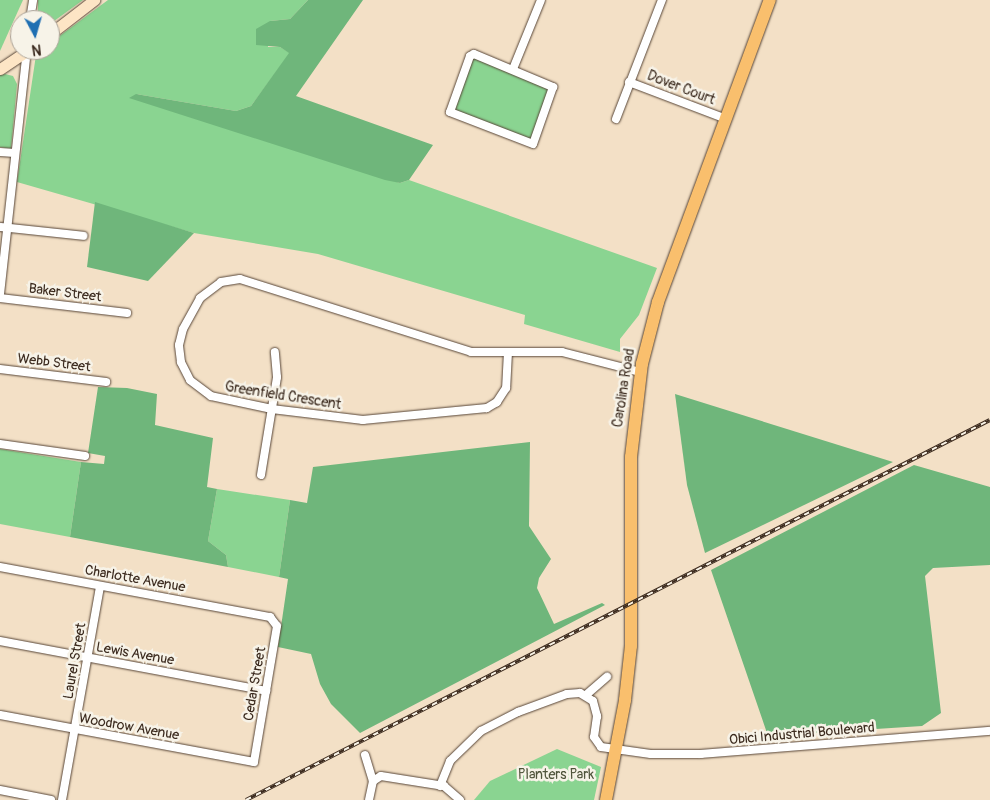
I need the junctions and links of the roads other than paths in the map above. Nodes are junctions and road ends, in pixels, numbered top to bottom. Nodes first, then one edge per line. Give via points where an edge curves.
1 (94, 0) edge
2 (541, 0) edge
3 (662, 0) edge
4 (770, 0) edge
5 (60, 26) edge
6 (13, 60) edge
7 (26, 60) edge
8 (0, 69) edge
9 (513, 69) junction
10 (629, 82) junction
11 (724, 118) junction
12 (616, 119) dead end
13 (0, 152) edge
14 (16, 153) junction
15 (4, 228) edge
16 (84, 236) dead end
17 (0, 294) edge
18 (0, 298) edge
19 (128, 313) dead end
20 (274, 352) dead end
21 (508, 352) junction
22 (0, 369) edge
23 (640, 372) junction
24 (106, 382) dead end
25 (272, 409) junction
26 (0, 444) edge
27 (86, 456) dead end
28 (261, 475) dead end
29 (0, 567) edge
30 (100, 586) junction
31 (265, 616) joint
32 (0, 641) edge
33 (88, 658) junction
34 (607, 677) dead end
35 (266, 691) junction
36 (586, 695) junction
37 (0, 716) edge
38 (75, 730) junction
39 (990, 731) edge
40 (616, 749) junction
41 (365, 754) dead end
42 (254, 762) joint
43 (373, 782) junction
44 (440, 786) junction
45 (0, 790) edge
46 (51, 800) edge
47 (62, 800) edge
48 (369, 800) edge
49 (460, 800) edge
50 (606, 800) edge

1 - 5 street
2 - 9 street
3 - 10 street
4 - 11 main road, Carolina Road
6 - 8 street
7 - 14 street
9 - 9 street via 471,55 450,112 533,144 553,87
10 - 11 street, Dover Court
10 - 12 street
11 - 23 main road, Carolina Road via 658,302
13 - 14 street
14 - 15 street
15 - 16 street
15 - 17 street
18 - 19 street, Baker Street
20 - 25 street via 277,373
21 - 23 street, Greenfield Crescent via 562,352
21 - 25 street, Greenfield Crescent via 509,372 503,395 492,406 480,411 363,420
21 - 25 street, Greenfield Crescent via 458,349 249,280 221,282 200,298 183,329 179,345 181,362 190,380 202,392 224,400
22 - 24 street, Webb Street
23 - 40 main road, Carolina Road via 631,457 632,631
25 - 28 street
26 - 27 street
29 - 30 street, Charlotte Avenue
30 - 31 street, Charlotte Avenue
30 - 33 street, Laurel Street
31 - 35 street, Cedar Street via 274,619 277,626
32 - 33 street, Lewis Avenue
33 - 35 street, Lewis Avenue
33 - 38 street, Laurel Street
34 - 36 street
35 - 42 street, Cedar Street
36 - 40 street via 596,706 597,744
36 - 44 street via 567,694 548,699 494,723 455,755
37 - 38 street, Woodrow Avenue
38 - 42 street, Woodrow Avenue
38 - 47 street, Laurel Street
39 - 40 street, Obici Industrial Boulevard via 701,754 651,754
40 - 50 main road, Carolina Road
41 - 43 street
43 - 44 street via 382,776
43 - 48 street
44 - 49 street via 453,791
45 - 46 street

